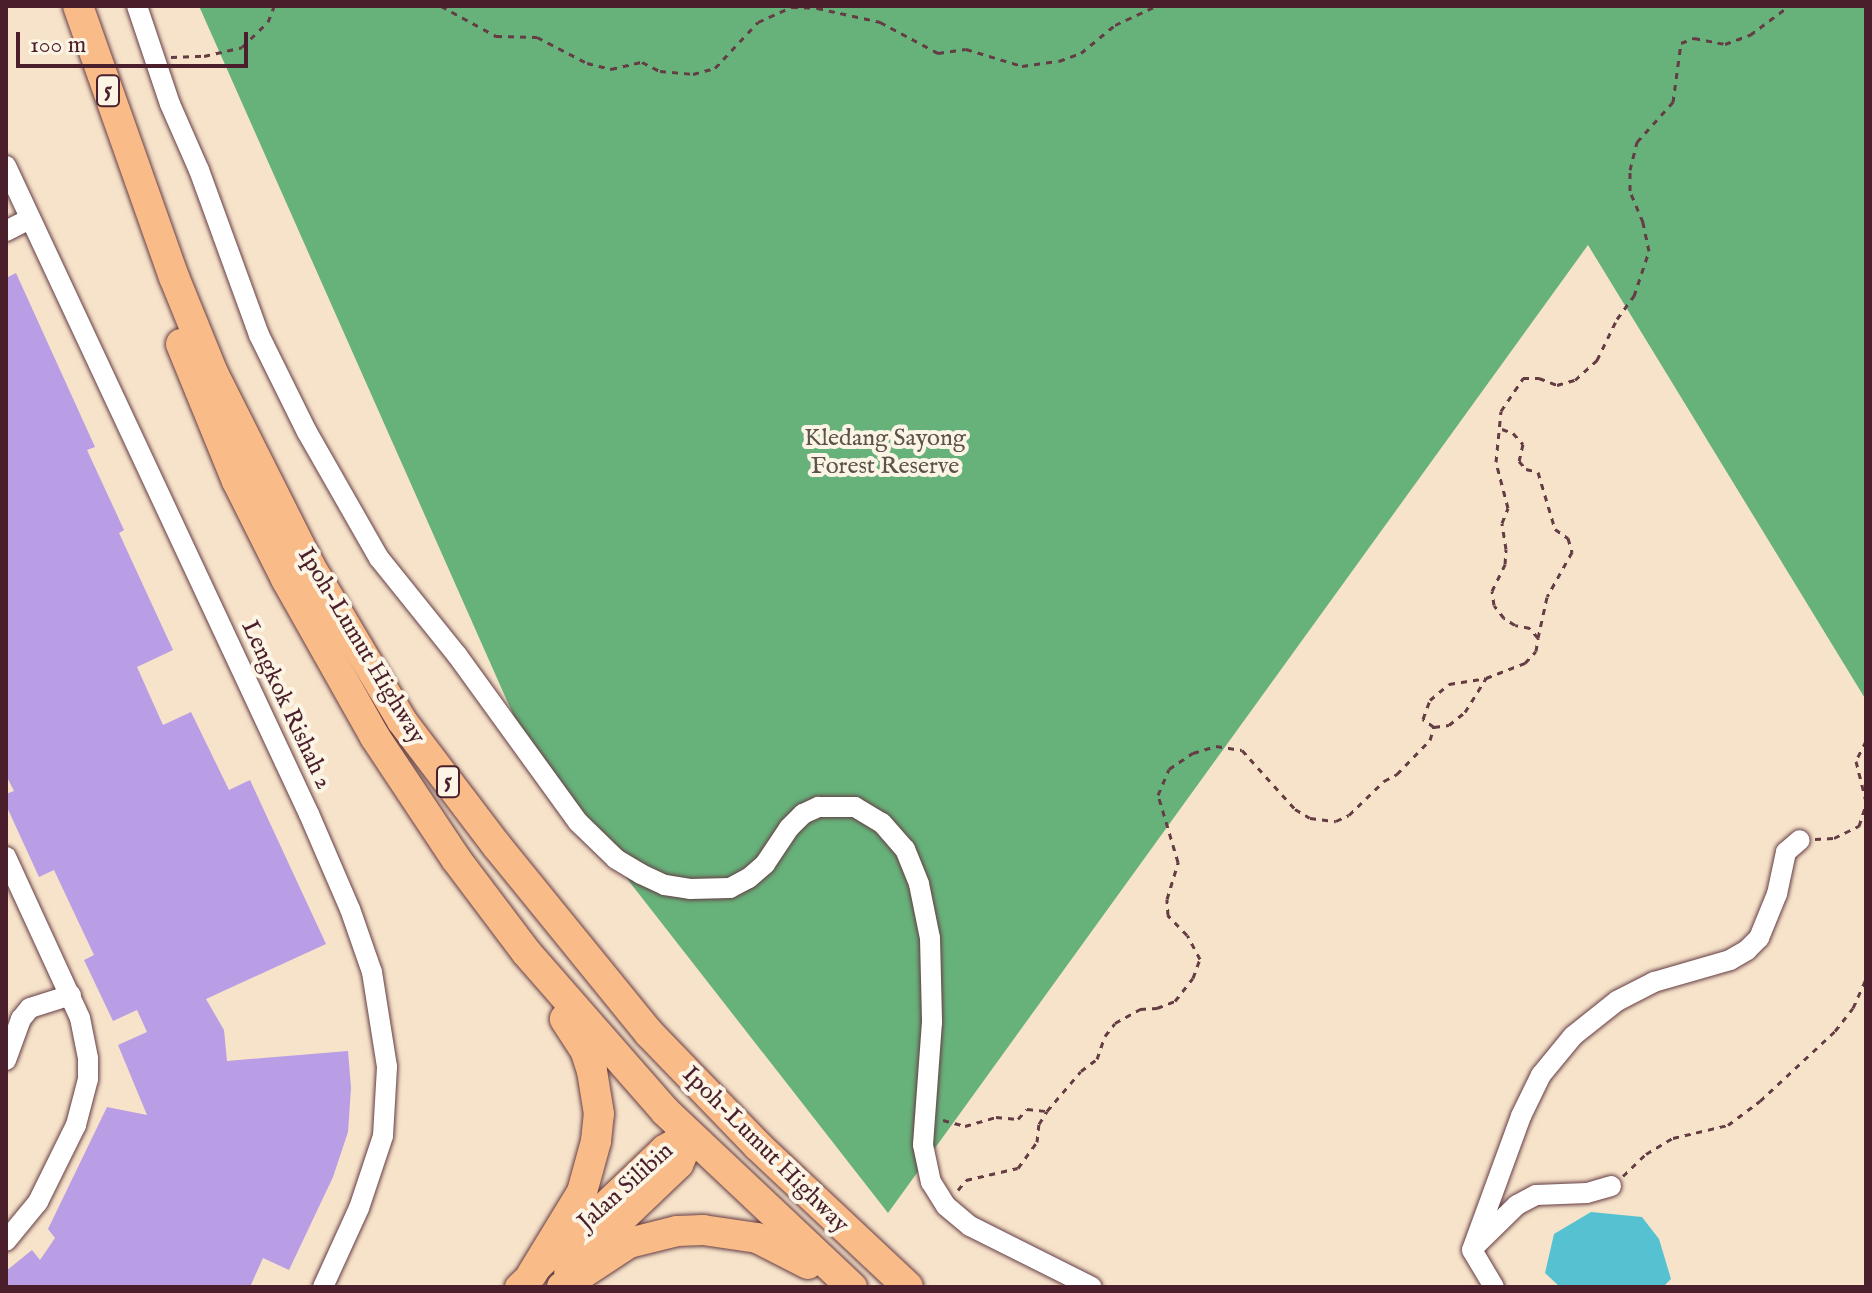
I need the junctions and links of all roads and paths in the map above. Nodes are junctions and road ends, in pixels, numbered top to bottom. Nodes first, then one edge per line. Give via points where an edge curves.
1 (68, 6) edge
2 (78, 6) edge
3 (137, 6) edge
4 (274, 6) edge
5 (441, 6) edge
6 (1156, 6) edge
7 (1789, 6) edge
8 (152, 51) junction
9 (6, 166) edge
10 (30, 219) junction
11 (6, 231) edge
12 (1501, 428) junction
13 (1538, 638) junction
14 (1486, 678) junction
15 (402, 721) junction
16 (1434, 727) junction
17 (1866, 741) edge
18 (1866, 802) edge
19 (1800, 840) joint
20 (6, 857) edge
21 (501, 921) junction
22 (1866, 930) edge
23 (1866, 951) edge
24 (1866, 979) edge
25 (71, 995) junction
26 (6, 1060) edge
27 (1047, 1111) junction
28 (923, 1116) junction
29 (692, 1137) junction
30 (1611, 1186) joint
31 (946, 1206) junction
32 (6, 1241) edge
33 (1472, 1250) junction
34 (535, 1283) edge
35 (323, 1287) edge
36 (562, 1287) edge
37 (843, 1287) edge
38 (852, 1287) edge
39 (893, 1287) edge
40 (908, 1287) edge
41 (1092, 1287) edge
42 (1494, 1287) edge

1 - 21 highway, Ipoh-Lumut Highway / 5 via 194,382 237,481 375,737
2 - 15 highway, Ipoh-Lumut Highway / 5 via 213,373 310,566
3 - 8 street
4 - 8 path via 268,22 242,47 204,56 172,57
5 - 6 path via 496,36 537,37 587,63 611,69 642,62 660,71 693,74 715,68 758,22 792,7 880,22 938,53 966,49 1022,66 1081,53 1115,25
7 - 12 path via 1750,35 1725,44 1694,38 1681,43 1673,102 1637,142 1630,170 1630,191 1649,251 1634,296 1597,360 1575,380 1557,385 1523,378 1501,411
8 - 28 street via 259,335 307,432 379,558 592,837 616,859 665,885 711,891 749,878 789,828 818,807 855,807 882,823 905,849 919,884 930,938 932,1022
9 - 10 street, Lengkok Rishah 2
10 - 11 street
10 - 35 street, Lengkok Rishah 2 via 309,814 372,972 387,1067 383,1136 359,1208
12 - 13 path via 1496,462 1508,508 1502,523 1505,564 1492,591 1494,605 1504,618 1530,628
12 - 13 path via 1523,444 1519,461 1538,472 1555,529 1568,538 1572,552 1547,597
13 - 14 path via 1536,651 1525,663
14 - 16 path via 1465,712 1449,725
14 - 16 path via 1449,684 1430,700 1423,719
15 - 29 highway via 513,893 690,1105
15 - 40 highway, Ipoh-Lumut Highway / 5 via 649,1033 757,1145
16 - 27 path via 1430,740 1397,774 1336,821 1310,818 1295,809 1242,750 1216,746 1169,769 1158,795 1178,862 1168,915 1200,959 1175,1001 1140,1009 1115,1023 1097,1059
17 - 18 path via 1856,761
18 - 19 path via 1859,826 1834,838
19 - 33 street via 1786,852 1777,894 1759,938 1747,950 1654,982 1617,1001 1573,1036 1541,1075
20 - 25 street
21 - 29 highway, Ipoh-Lumut Highway / 5 via 621,1063
21 - 34 highway via 585,1050 599,1114 582,1192
22 - 23 path
24 - 30 path via 1835,1031 1760,1101 1728,1125 1673,1138
25 - 26 street via 30,1008
25 - 32 street via 88,1058 84,1100 50,1180
27 - 28 path via 1027,1109 1018,1119 996,1117 965,1126
27 - 31 path via 1037,1142 1018,1168 966,1180
28 - 31 street via 931,1182
29 - 34 main road, Jalan Silibin via 680,1165
29 - 38 highway, Ipoh-Lumut Highway / 5
29 - 39 highway via 718,1138 738,1149
30 - 33 street via 1587,1193 1536,1195 1517,1205
31 - 41 street via 996,1242
33 - 42 street
36 - 37 highway via 629,1243 703,1230 757,1238

